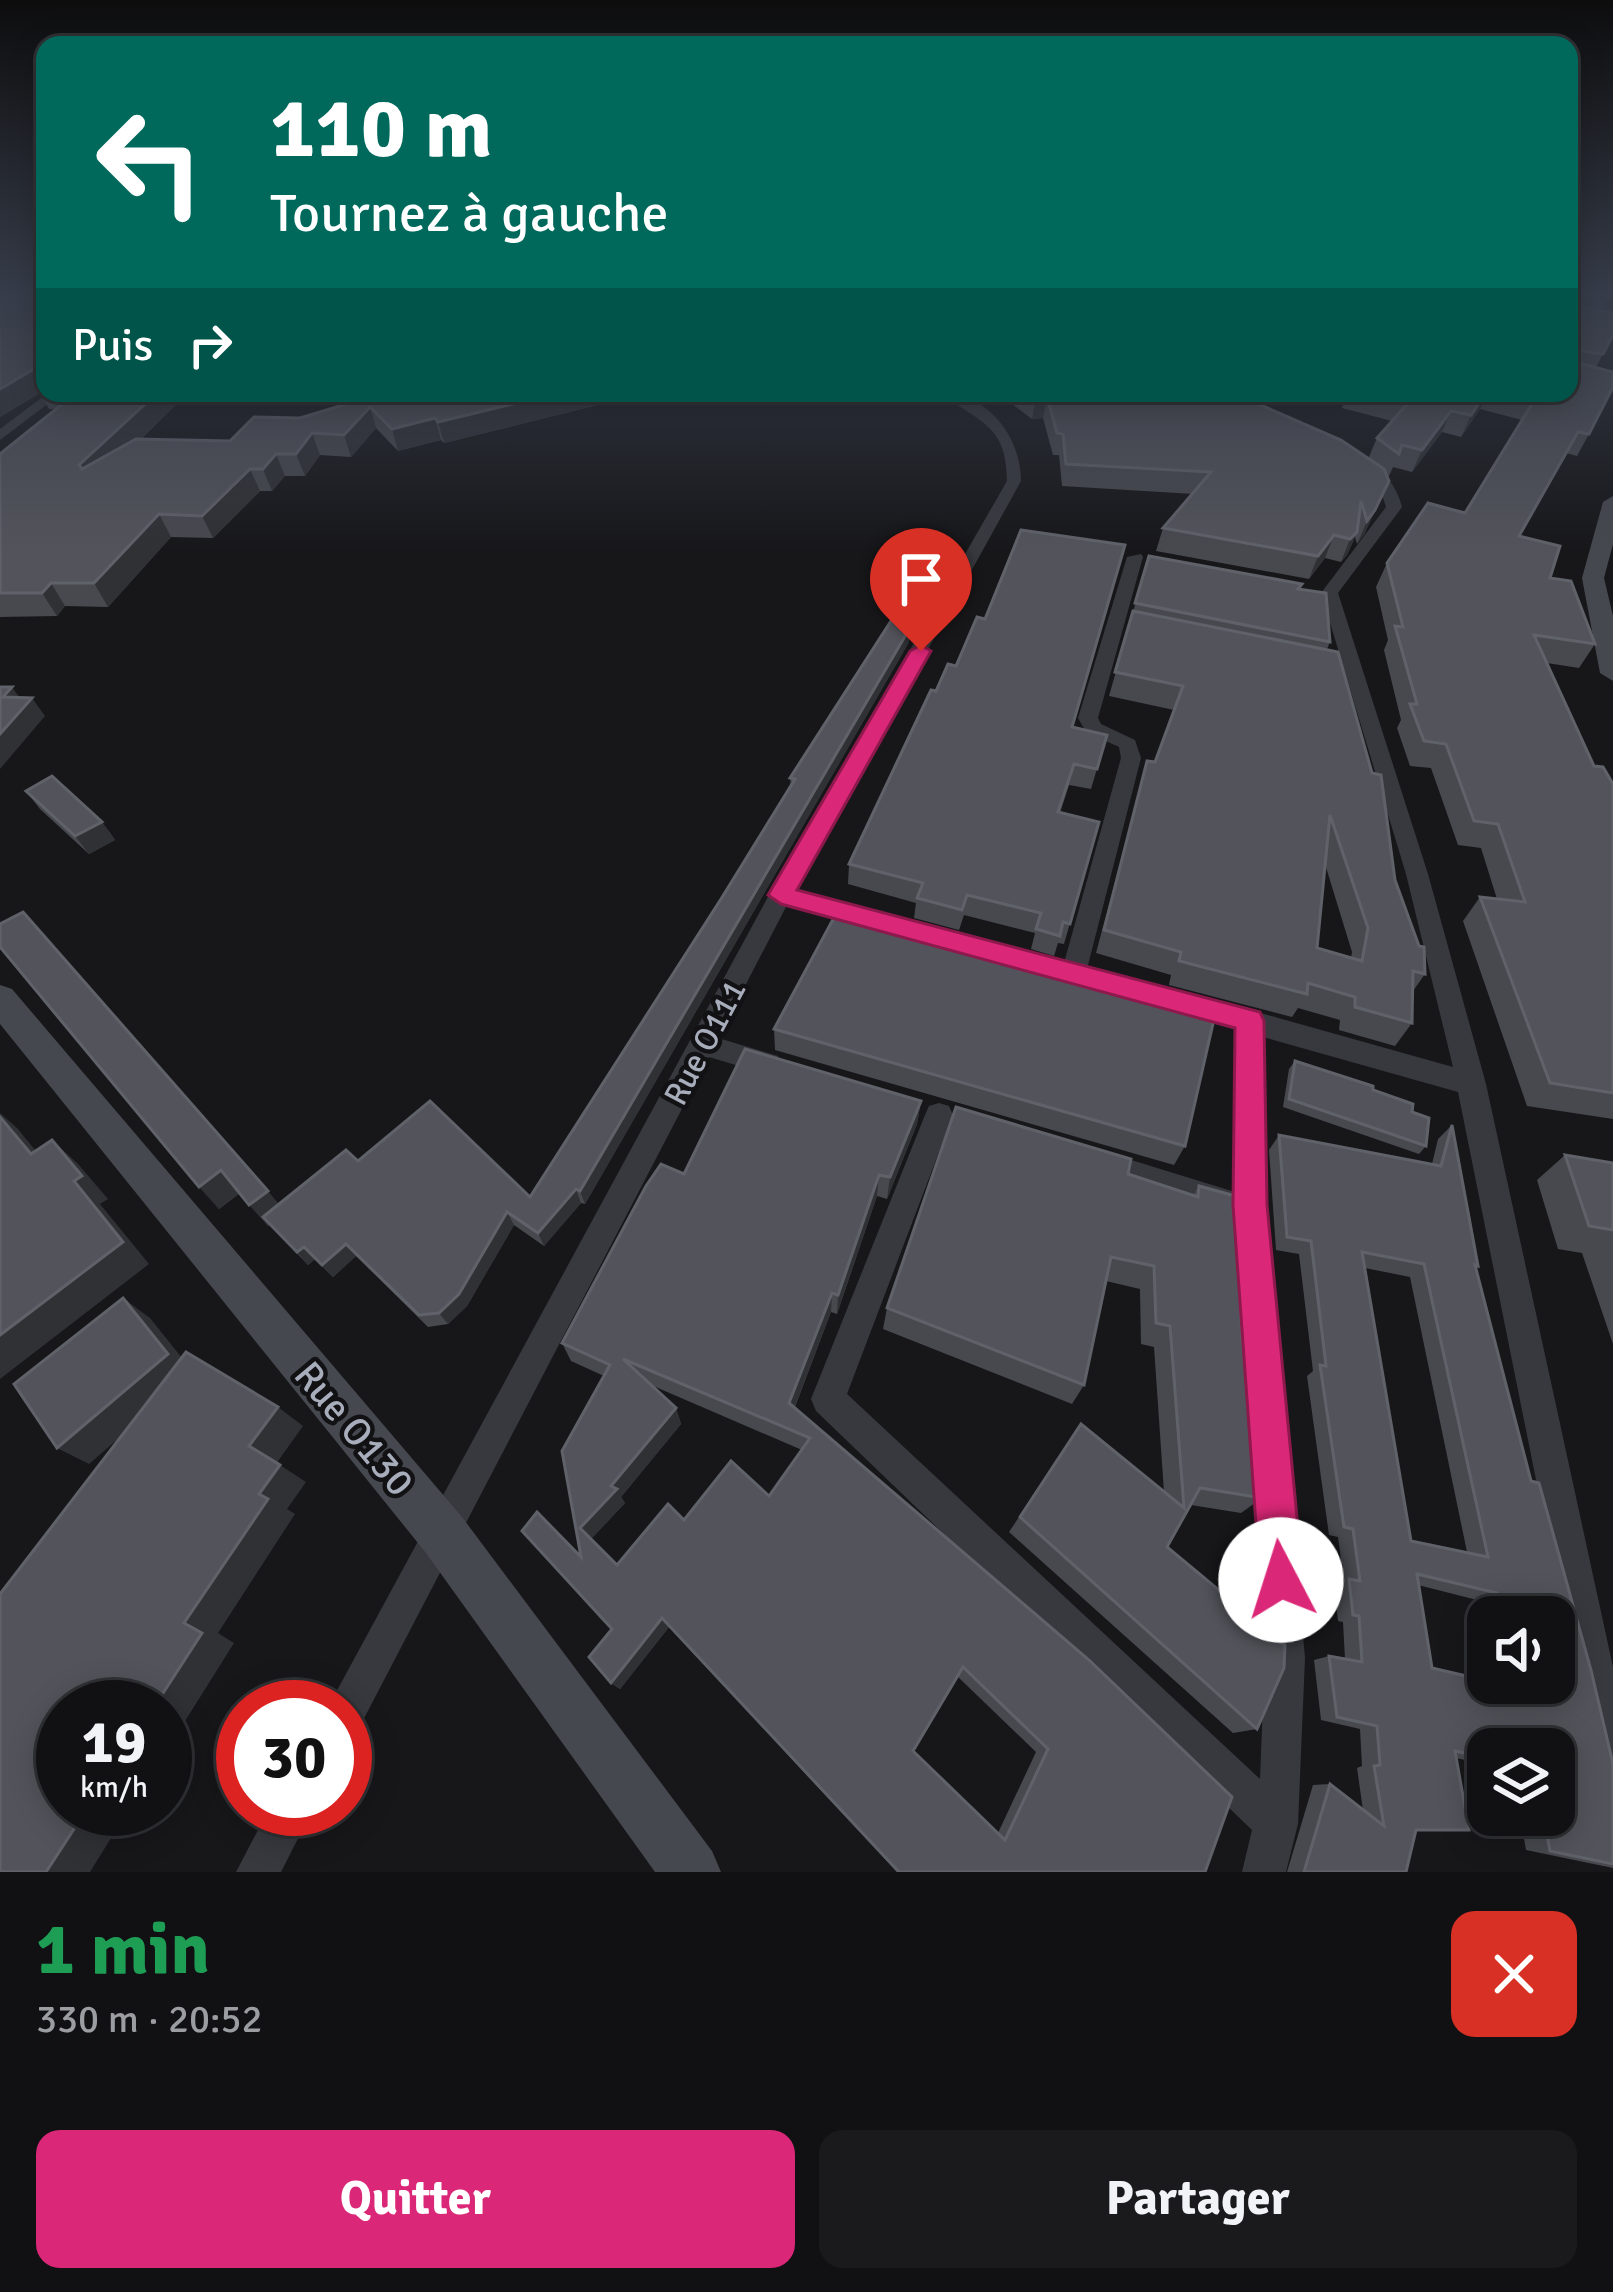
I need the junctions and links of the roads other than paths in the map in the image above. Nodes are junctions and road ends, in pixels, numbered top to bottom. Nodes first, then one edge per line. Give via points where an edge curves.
1 (44, 402) edge
2 (333, 402) edge
3 (961, 402) edge
4 (381, 409) edge
5 (0, 436) edge
6 (1337, 454) edge
7 (1613, 502) edge
8 (1157, 561) edge
9 (1613, 673) edge
10 (781, 895) junction
11 (1074, 973) junction
12 (0, 999) edge
13 (1250, 1021) junction
14 (703, 1044) junction
15 (789, 1070) edge
16 (1472, 1084) junction
17 (939, 1115) dead end
18 (1067, 1154) edge
19 (1250, 1205) junction
20 (444, 1535) junction
21 (364, 1680) edge
22 (1608, 1738) edge
23 (1277, 1824) junction
24 (277, 1836) edge
25 (257, 1872) edge
26 (691, 1872) edge
27 (1264, 1872) edge

1 - 5 street
2 - 4 street
3 - 10 street, Rue O111 via 1003,430 1016,453 1002,531
6 - 16 street via 1380,478 1394,506 1318,591
7 - 9 street via 1593,578
8 - 11 street via 1131,556 1127,624 1088,718 1127,744 1131,758
10 - 11 street
10 - 14 street, Rue O111
11 - 13 street
12 - 20 street, Rue O130
13 - 16 street
13 - 19 street
14 - 15 street
14 - 20 street, Rue O111
16 - 22 street
17 - 23 street via 828,1399
18 - 19 street
19 - 23 street via 1286,1627
20 - 21 street, Rue O111
20 - 26 street, Rue O130
23 - 27 street
24 - 25 street

